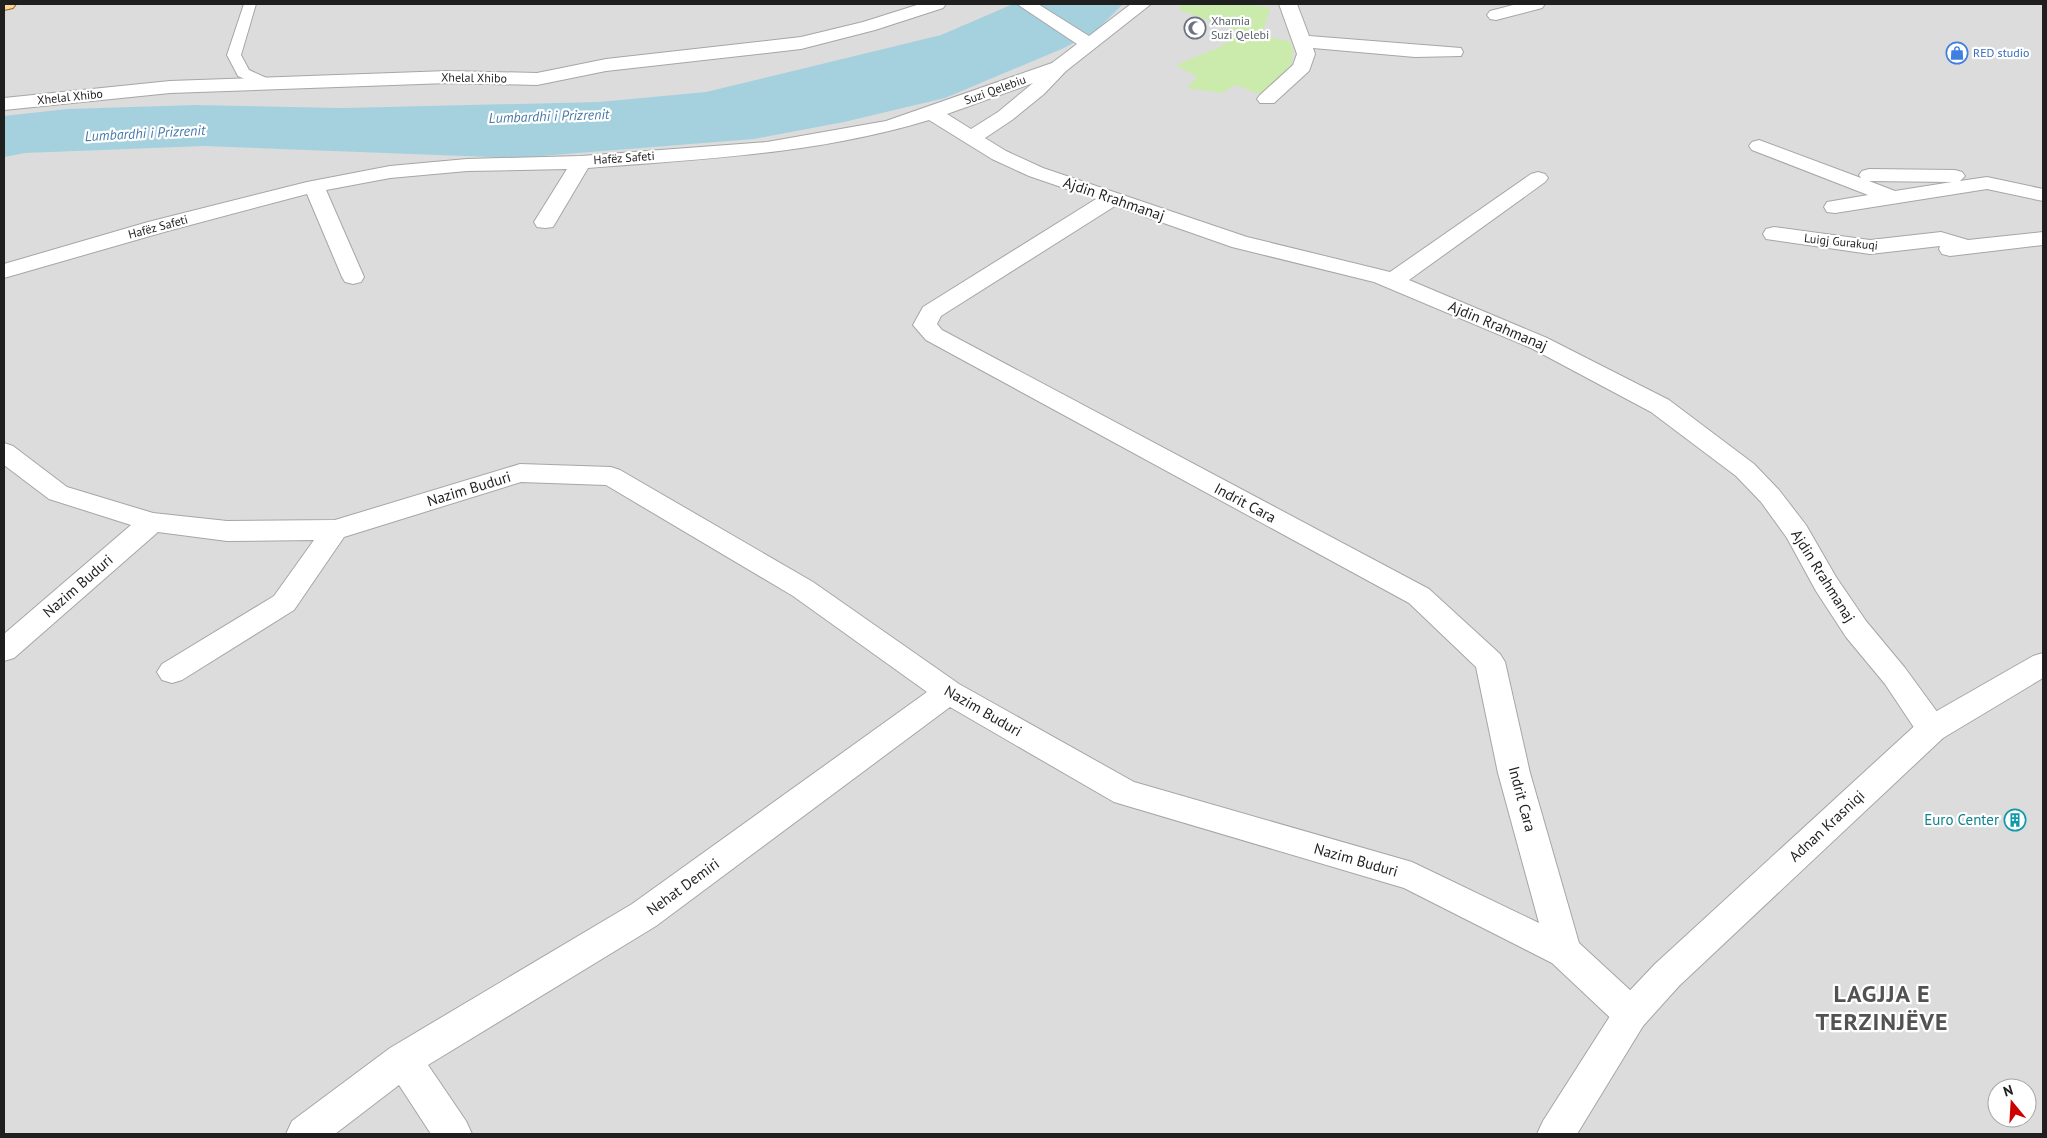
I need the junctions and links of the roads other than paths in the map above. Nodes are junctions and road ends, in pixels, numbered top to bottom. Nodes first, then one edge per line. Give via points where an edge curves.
1 (250, 4) edge
2 (937, 4) edge
3 (1026, 4) edge
4 (1142, 4) edge
5 (1288, 4) edge
6 (1536, 4) edge
7 (1496, 15) dead end
8 (1080, 39) junction
9 (1301, 40) junction
10 (1454, 52) dead end
11 (1059, 67) junction
12 (268, 84) junction
13 (1267, 99) dead end
14 (4, 104) edge
15 (931, 113) junction
16 (971, 138) junction
17 (1759, 146) dead end
18 (581, 162) junction
19 (1869, 175) dead end
20 (1538, 178) dead end
21 (1987, 183) junction
22 (314, 186) junction
23 (2043, 195) edge
24 (1111, 198) junction
25 (1894, 198) junction
26 (1835, 207) dead end
27 (545, 222) dead end
28 (1774, 234) dead end
29 (2043, 238) edge
30 (1967, 247) junction
31 (1935, 252) dead end
32 (4, 271) edge
33 (353, 277) dead end
34 (1393, 281) junction
35 (4, 452) edge
36 (152, 522) junction
37 (335, 530) junction
38 (4, 650) edge
39 (2043, 664) edge
40 (172, 672) dead end
41 (949, 692) junction
42 (1932, 728) junction
43 (1564, 952) junction
44 (1632, 1014) junction
45 (403, 1060) junction
46 (1562, 1132) edge
47 (305, 1134) edge
48 (453, 1134) edge

1 - 12 lane via 234,55 243,73
2 - 12 street, Xhelal Xhibo via 801,43 606,65 537,79 448,77
3 - 8 street
4 - 8 street, Suzi Qelebiu
5 - 9 street
6 - 7 street
8 - 11 street, Suzi Qelebiu
9 - 10 street
9 - 13 street via 1306,54 1302,67
11 - 15 street, Suzi Qelebiu
11 - 16 street, Suzi Qelebiu via 1005,116
12 - 14 street, Xhelal Xhibo via 170,87
15 - 16 street, Ajdin Rrahmanaj
15 - 18 street, Hafëz Safeti via 889,126 767,148
16 - 24 street, Ajdin Rrahmanaj via 999,156 1036,172
17 - 25 street
18 - 22 street, Hafëz Safeti via 390,172
18 - 27 street
19 - 21 street via 1949,175
20 - 34 street
21 - 23 street
21 - 25 street
22 - 32 street, Hafëz Safeti
22 - 33 street
24 - 34 street, Ajdin Rrahmanaj via 1240,242
24 - 43 street, Indrit Cara via 931,312 925,325 934,335 1419,596 1490,662 1514,773
25 - 26 street
28 - 30 street, Luigj Gurakuqi via 1870,247 1941,240
29 - 30 street, Luigj Gurakuqi
30 - 31 street, Luigj Gurakuqi
34 - 42 street, Ajdin Rrahmanaj via 1539,343 1660,406 1745,470 1797,532 1856,629
35 - 36 street, Nazim Buduri via 58,493
36 - 37 street, Nazim Buduri via 228,531
36 - 38 street, Nazim Buduri
37 - 40 street via 284,603
37 - 41 street, Nazim Buduri via 520,474 611,476 803,589
39 - 42 street, Adnan Krasniqi
41 - 43 street, Nazim Buduri via 1125,793 1412,876
41 - 45 street, Nehat Demiri via 644,915
42 - 44 street, Adnan Krasniqi via 1667,975
43 - 44 street, Nazim Buduri
44 - 46 street, Adnan Krasniqi
45 - 47 street, Nehat Demiri
45 - 48 street

